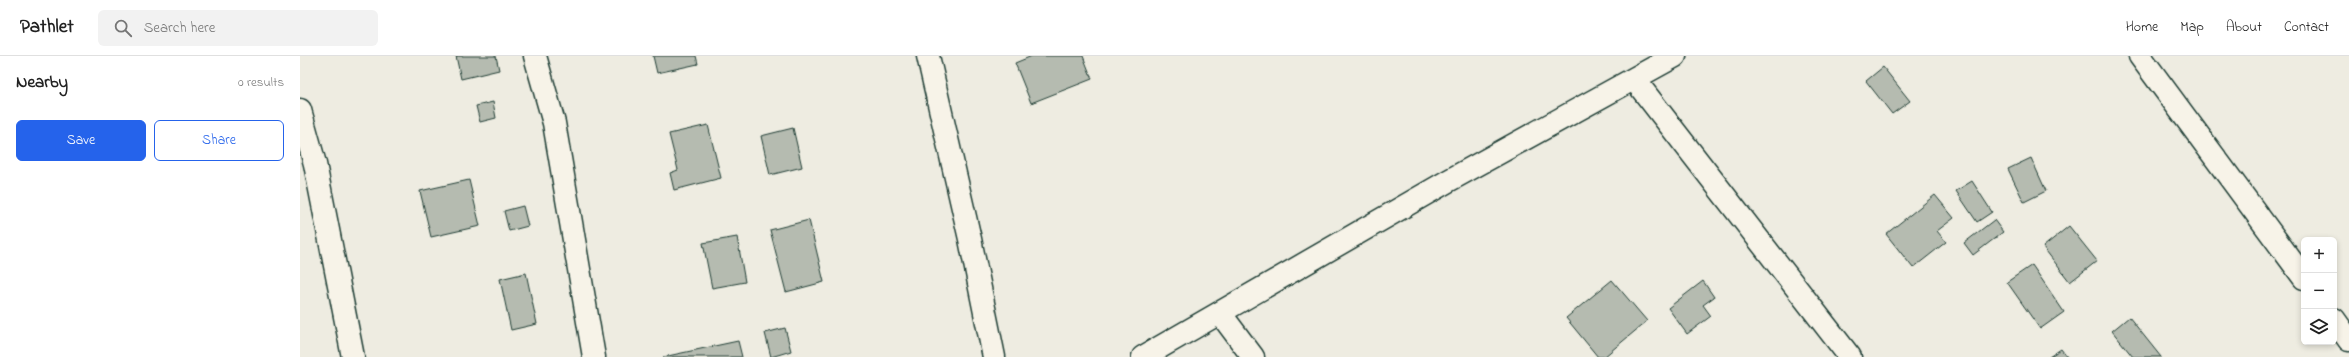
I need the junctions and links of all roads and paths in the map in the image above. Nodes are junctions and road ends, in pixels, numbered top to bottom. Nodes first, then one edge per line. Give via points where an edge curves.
1 (535, 56) edge
2 (928, 56) edge
3 (1675, 56) edge
4 (2140, 56) edge
5 (1634, 79) junction
6 (300, 110) edge
7 (2301, 274) edge
8 (1220, 313) junction
9 (2337, 323) edge
10 (2349, 340) edge
11 (353, 357) edge
12 (594, 357) edge
13 (994, 357) edge
14 (1143, 357) edge
15 (1252, 357) edge
16 (1850, 357) edge

1 - 12 street via 554,123
2 - 13 street
3 - 5 street
4 - 7 street
5 - 8 street via 1448,181
5 - 16 street
6 - 11 street via 315,164
8 - 14 street
8 - 15 street
9 - 10 street

